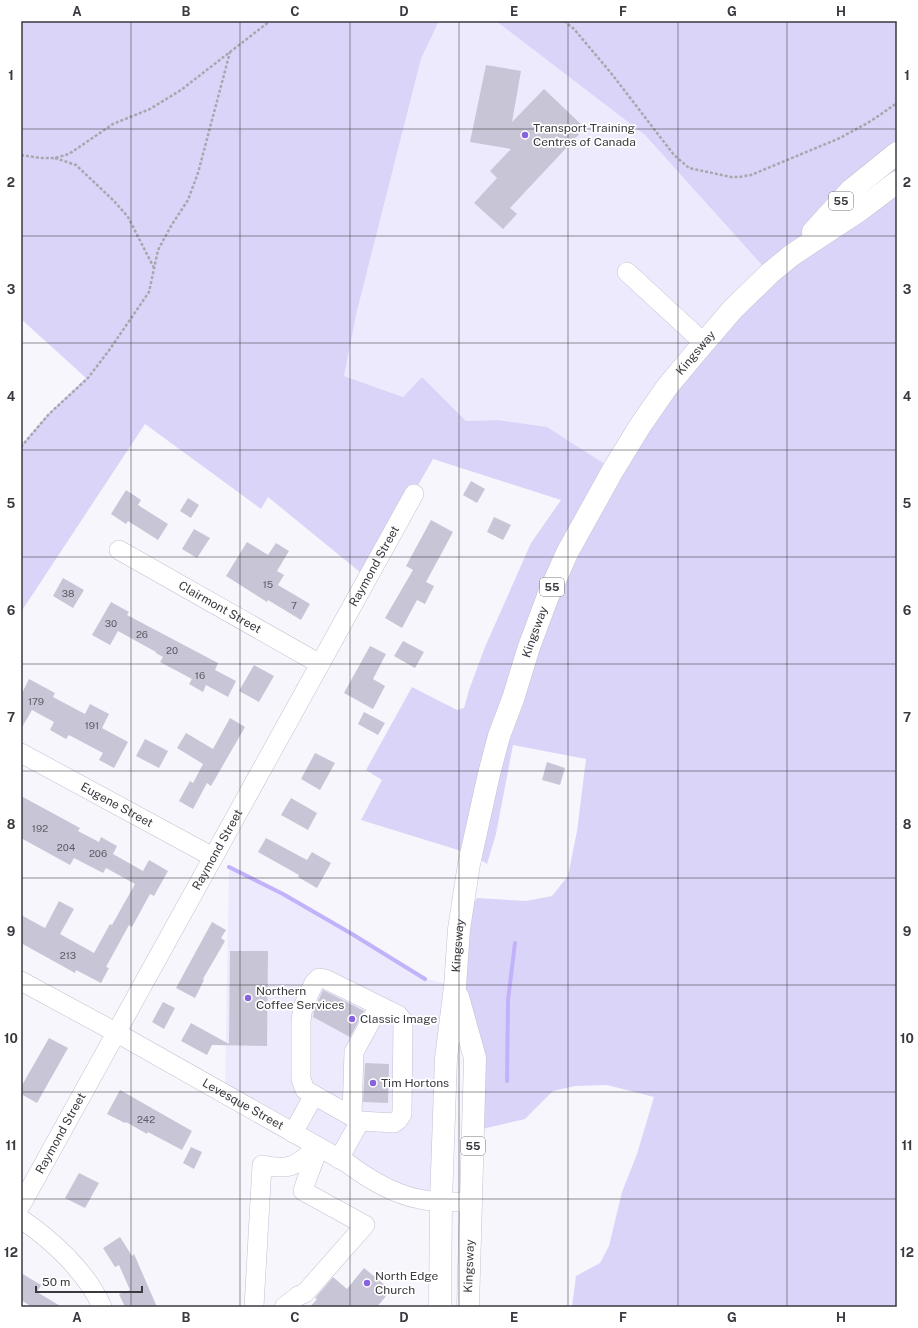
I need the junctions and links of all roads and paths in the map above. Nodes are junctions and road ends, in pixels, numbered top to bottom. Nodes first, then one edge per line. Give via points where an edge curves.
1 (270, 21) edge
2 (564, 21) edge
3 (230, 52) junction
4 (897, 103) edge
5 (897, 153) edge
6 (21, 155) edge
7 (54, 158) junction
8 (897, 182) edge
9 (792, 255) junction
10 (154, 268) junction
11 (627, 272) dead end
12 (704, 343) junction
13 (21, 446) edge
14 (414, 494) dead end
15 (119, 550) dead end
16 (320, 664) junction
17 (21, 753) edge
18 (213, 858) junction
19 (21, 981) edge
20 (456, 987) junction
21 (379, 1006) junction
22 (117, 1033) junction
23 (314, 1095) junction
24 (356, 1118) junction
25 (293, 1132) junction
26 (318, 1147) junction
27 (340, 1159) junction
28 (441, 1202) junction
29 (472, 1202) junction
30 (21, 1205) edge
31 (21, 1219) edge
32 (102, 1307) edge
33 (254, 1307) edge
34 (284, 1307) edge
35 (440, 1307) edge
36 (468, 1307) edge

1 - 3 path
2 - 4 path via 574,29 611,73 674,155 689,168 697,170 739,177 751,175 840,138
3 - 7 path via 181,90 150,109 113,124 69,154
3 - 10 path via 200,166 188,200 158,250
5 - 9 main road, Kingsway / 55 via 851,190
6 - 7 path
7 - 10 path via 76,165 114,201 128,217
8 - 9 main road, Kingsway / 55
9 - 12 main road, Kingsway / 55 via 733,309
10 - 13 path via 149,292 88,378 49,414
11 - 12 street
12 - 20 main road, Kingsway / 55 via 667,387 613,470 567,553 528,647 487,779 469,864 459,929
14 - 16 street, Raymond Street
15 - 16 street, Clairmont Street
16 - 18 street, Raymond Street
17 - 18 street, Eugene Street
18 - 22 street, Raymond Street
19 - 22 street, Levesque Street
20 - 28 main road, Kingsway / 55 via 446,1058
20 - 29 main road, Kingsway / 55 via 475,1058
21 - 23 street via 325,978 319,978 314,983 303,1007 301,1020 301,1079 305,1090
21 - 24 street via 354,1052
21 - 24 street via 403,1021 402,1114 394,1123
22 - 25 street, Levesque Street
22 - 30 street, Raymond Street
23 - 24 street
23 - 25 street
24 - 27 street
25 - 26 street, Levesque Street
26 - 27 street, Levesque Street
26 - 33 street via 294,1166 277,1168 262,1165
26 - 34 street via 303,1191 365,1225 305,1293
27 - 28 street, Levesque Street via 393,1190 420,1200
28 - 29 street, Levesque Street
28 - 35 main road, Kingsway / 55
29 - 36 main road, Kingsway / 55
31 - 32 street via 69,1260 86,1280

